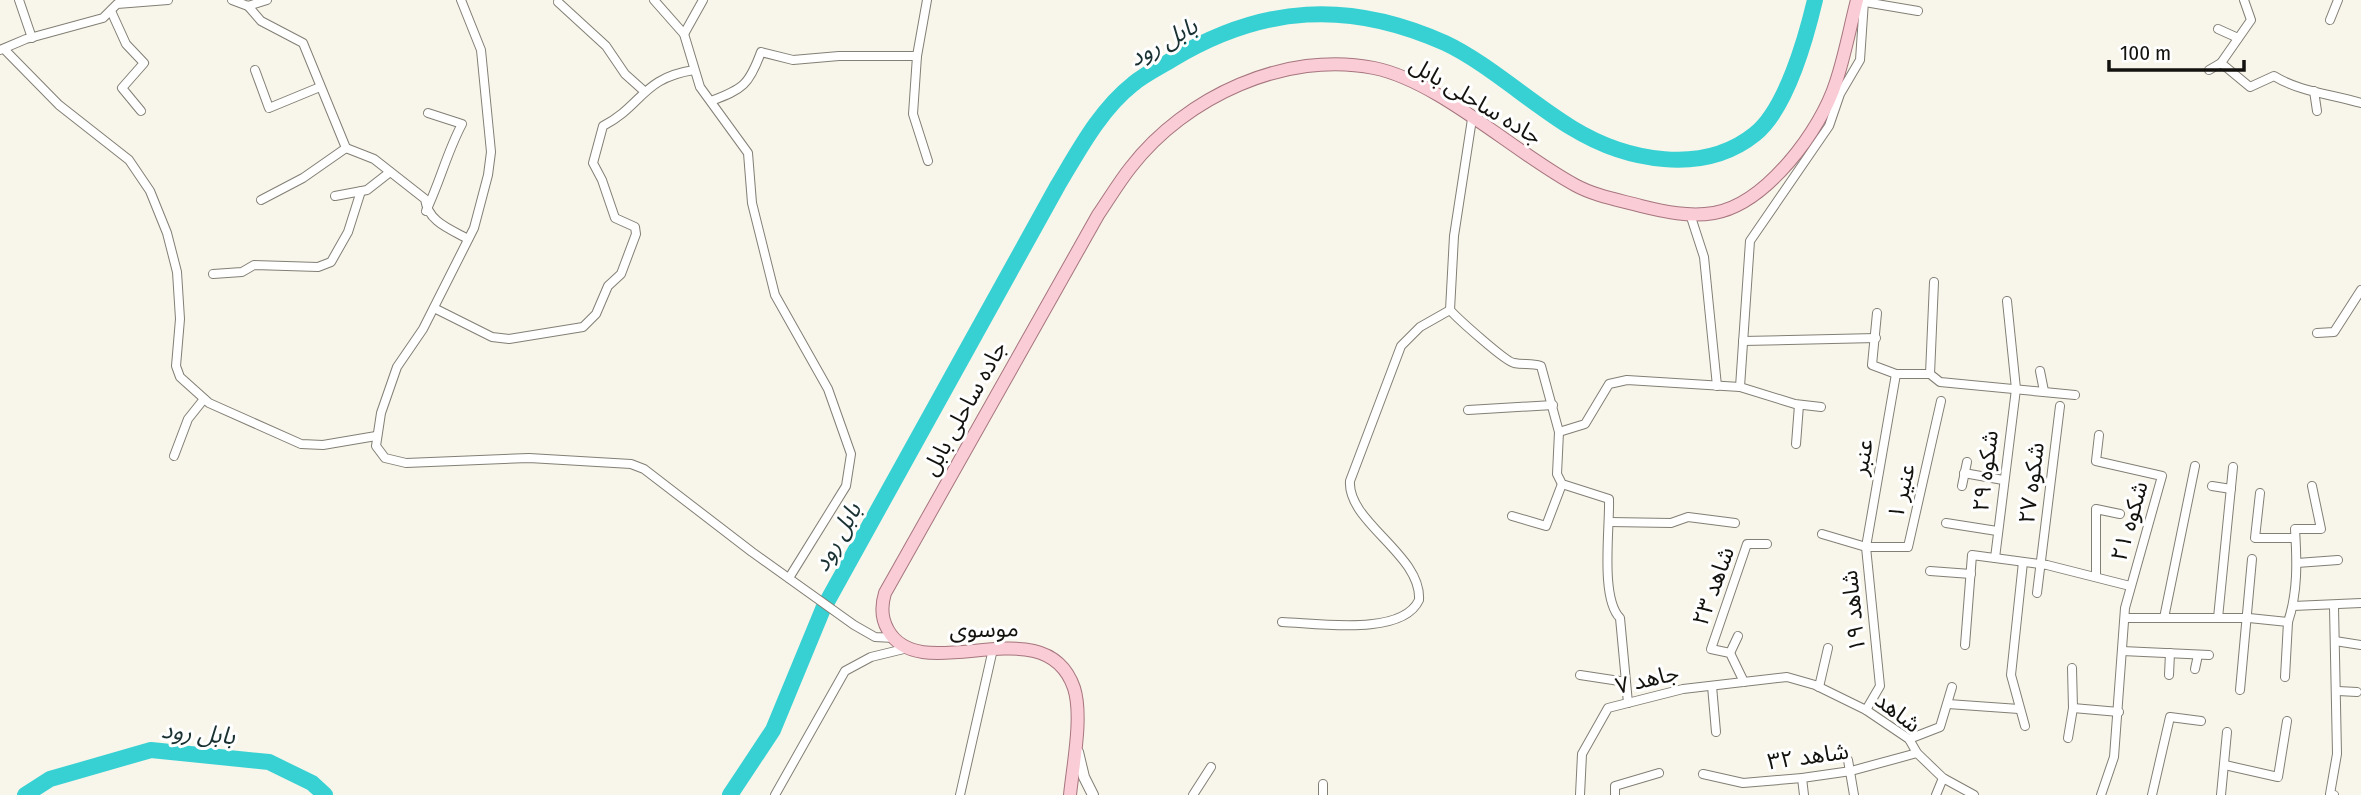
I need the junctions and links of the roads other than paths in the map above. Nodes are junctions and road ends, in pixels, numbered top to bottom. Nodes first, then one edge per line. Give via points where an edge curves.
1 (19, 0) edge
2 (168, 0) edge
3 (267, 0) edge
4 (461, 0) edge
5 (654, 0) edge
6 (703, 0) edge
7 (927, 0) edge
8 (1859, 0) edge
9 (2244, 0) edge
10 (2338, 0) edge
11 (236, 1) edge
12 (125, 2) edge
13 (558, 2) dead end
14 (248, 6) junction
15 (111, 10) junction
16 (1918, 11) dead end
17 (2330, 20) dead end
18 (2218, 29) dead end
19 (684, 34) junction
20 (32, 38) junction
21 (2238, 38) junction
22 (2, 50) edge
23 (917, 56) junction
24 (2221, 63) junction
25 (255, 69) dead end
26 (694, 70) junction
27 (2209, 70) dead end
28 (320, 87) junction
29 (644, 91) junction
30 (2314, 91) junction
31 (711, 101) junction
32 (2361, 103) edge
33 (141, 111) dead end
34 (2317, 111) dead end
35 (428, 113) dead end
36 (1472, 119) junction
37 (346, 148) junction
38 (928, 161) dead end
39 (390, 172) junction
40 (361, 191) junction
41 (335, 196) dead end
42 (261, 200) dead end
43 (426, 211) junction
44 (1690, 214) junction
45 (468, 239) junction
46 (214, 274) dead end
47 (1934, 282) dead end
48 (2361, 290) edge
49 (2007, 301) dead end
50 (434, 308) junction
51 (1450, 310) junction
52 (1877, 313) dead end
53 (2317, 333) dead end
54 (1876, 338) junction
55 (1743, 341) junction
56 (2040, 371) dead end
57 (1896, 373) junction
58 (1930, 374) junction
59 (1717, 386) junction
60 (1740, 387) junction
61 (2016, 389) junction
62 (2043, 391) junction
63 (2075, 395) dead end
64 (204, 399) junction
65 (1941, 401) dead end
66 (1553, 405) junction
67 (1799, 405) junction
68 (2060, 406) dead end
69 (1821, 407) dead end
70 (1468, 410) dead end
71 (1559, 432) junction
72 (2099, 435) dead end
73 (376, 436) junction
74 (1796, 444) dead end
75 (174, 456) dead end
76 (1967, 463) dead end
77 (2195, 466) dead end
78 (2233, 467) dead end
79 (1964, 473) junction
80 (2003, 480) junction
81 (1562, 484) junction
82 (1962, 486) dead end
83 (2212, 486) dead end
84 (2312, 486) dead end
85 (2231, 489) junction
86 (2260, 493) dead end
87 (2120, 514) dead end
88 (1512, 516) dead end
89 (1610, 522) junction
90 (1735, 523) dead end
91 (1946, 523) dead end
92 (1997, 531) junction
93 (1822, 534) dead end
94 (2295, 538) junction
95 (1767, 544) dead end
96 (1866, 547) junction
97 (1995, 558) junction
98 (2252, 559) dead end
99 (2338, 560) dead end
100 (2023, 562) junction
101 (2297, 563) junction
102 (2044, 565) junction
103 (1930, 571) dead end
104 (1971, 574) junction
105 (2095, 577) junction
106 (789, 578) junction
107 (2130, 586) junction
108 (2037, 593) dead end
109 (2361, 603) edge
110 (2293, 606) junction
111 (2334, 607) junction
112 (2125, 618) junction
113 (2164, 618) junction
114 (2218, 618) junction
115 (2249, 618) junction
116 (1282, 622) dead end
117 (2287, 622) junction
118 (1738, 636) dead end
119 (894, 638) junction
120 (2335, 640) junction
121 (1965, 645) dead end
122 (2361, 645) edge
123 (909, 648) junction
124 (1828, 648) dead end
125 (993, 649) junction
126 (2122, 652) junction
127 (1730, 653) junction
128 (2170, 653) junction
129 (2198, 654) junction
130 (2209, 655) dead end
131 (2072, 668) dead end
132 (2196, 669) dead end
133 (1580, 675) dead end
134 (2169, 675) dead end
135 (1787, 677) joint
136 (2285, 677) dead end
137 (1626, 682) junction
138 (1744, 682) junction
139 (1712, 686) junction
140 (1819, 687) junction
141 (1952, 687) dead end
142 (2240, 690) dead end
143 (2338, 691) junction
144 (2357, 692) dead end
145 (1628, 703) junction
146 (1948, 704) junction
147 (2073, 708) junction
148 (2019, 709) junction
149 (2190, 709) dead end
150 (1866, 710) junction
151 (2119, 712) junction
152 (2189, 720) junction
153 (2201, 721) dead end
154 (2287, 721) dead end
155 (2025, 726) dead end
156 (1075, 732) junction
157 (1716, 732) dead end
158 (2227, 732) dead end
159 (2068, 738) dead end
160 (1909, 739) junction
161 (1917, 753) junction
162 (1848, 760) dead end
163 (2225, 765) junction
164 (1211, 767) dead end
165 (1851, 771) junction
166 (1659, 773) dead end
167 (1703, 774) dead end
168 (1802, 778) junction
169 (1943, 778) junction
170 (1323, 784) dead end
171 (775, 795) edge
172 (960, 795) edge
173 (1070, 795) edge
174 (1093, 795) edge
175 (1193, 795) edge
176 (1323, 795) edge
177 (1580, 795) edge
178 (1615, 795) edge
179 (1804, 795) edge
180 (1854, 795) edge
181 (1936, 795) edge
182 (1974, 795) edge
183 (2101, 795) edge
184 (2152, 795) edge
185 (2221, 795) edge
186 (2334, 795) edge

1 - 20 street
2 - 12 street
3 - 14 street
4 - 45 street via 481,50 491,152 482,205
5 - 19 street
6 - 19 street
7 - 23 street
8 - 16 street
8 - 44 main road, جاده ساحلی بابل via 1836,83 1823,115 1801,148 1778,175 1736,204 1715,213
8 - 55 street via 1860,60 1840,94 1829,127 1750,241
9 - 21 street via 2250,20
10 - 17 street
11 - 14 street
12 - 15 street
13 - 29 street via 606,46 625,74
14 - 28 street via 261,21 303,43
15 - 20 street via 103,18
15 - 33 street via 126,44 144,63 122,88
18 - 21 street
19 - 26 street
20 - 22 street
21 - 24 street
22 - 64 street via 59,105 129,160 150,191 177,272 176,366 180,377
23 - 31 street via 793,60 761,52 741,89
23 - 38 street via 913,114
24 - 27 street
24 - 30 street via 2250,87 2274,76 2296,90
25 - 28 street via 269,108
26 - 29 street via 672,73
26 - 31 street
28 - 37 street
29 - 50 street via 618,118 603,126 593,163 615,218 635,227 636,234 621,274 608,286 596,314 583,327 509,339 492,337
30 - 32 street
30 - 34 street
31 - 106 street via 748,153 752,203 775,295 828,389 851,454 846,486
35 - 43 street via 462,124
36 - 44 main road, جاده ساحلی بابل via 1576,186 1603,197
36 - 51 street via 1454,236
36 - 119 main road, جاده ساحلی بابل via 1402,77 1375,68 1336,64 1293,67 1228,90 1177,121 1153,142 1098,215 884,593 883,617
37 - 39 street via 374,159
37 - 42 street
39 - 40 street
39 - 43 street via 425,199
40 - 41 street
40 - 46 street via 348,232 331,262 318,267 254,265 242,272
43 - 45 street
44 - 59 street via 1704,257
45 - 50 street
47 - 58 street
48 - 53 street via 2334,332
49 - 61 street, شکوه ۲۹
50 - 73 street via 397,367
51 - 66 street via 1503,359 1541,366
51 - 116 street via 1420,327 1401,346 1350,481 1353,496 1415,580 1416,607 1401,619 1368,624
52 - 54 street
54 - 55 street
54 - 57 street via 1872,365
55 - 60 street
56 - 62 street
57 - 58 street
57 - 96 street, عنبر
58 - 61 street via 1940,382
59 - 60 street
59 - 71 street via 1627,380 1609,384 1585,424
60 - 67 street
61 - 62 street
61 - 80 street, شکوه ۲۹
62 - 63 street
64 - 73 street via 301,444
64 - 75 street via 188,419
65 - 96 street, عنیر ۱ via 1908,547
66 - 70 street
66 - 71 street
67 - 69 street
67 - 74 street
68 - 102 street, شکوه ۲۷
71 - 81 street via 1557,474
72 - 107 street, شکوه ۲۱ via 2096,461 2162,476
73 - 106 street via 376,446 385,458 406,463 529,458 631,464 644,469
76 - 79 street
77 - 113 street
78 - 85 street
79 - 80 street
79 - 82 street
80 - 92 street, شکوه ۲۹
81 - 88 street via 1546,526
81 - 89 street via 1609,499
83 - 85 street
84 - 94 street via 2321,529 2295,529
85 - 114 street
86 - 94 street via 2255,538
87 - 105 street via 2096,509
89 - 90 street via 1671,523 1688,517
89 - 137 street via 1608,575 1613,611 1620,618
91 - 92 street
92 - 97 street, شکوه ۲۹
93 - 96 street
94 - 101 street
95 - 127 street, شاهد ۲۳ via 1747,544 1711,649
96 - 150 street, شاهد ۱۹ via 1881,686
97 - 100 street
97 - 104 street via 1972,555
98 - 115 street
99 - 101 street
100 - 102 street
100 - 148 street via 2011,675
101 - 110 street
102 - 105 street
102 - 108 street, شکوه ۲۷
103 - 104 street
104 - 121 street
105 - 107 street
106 - 119 street via 854,625 875,636
107 - 112 street
109 - 111 street
110 - 111 street
110 - 117 street
111 - 120 street
112 - 113 street
112 - 126 street
113 - 114 street
114 - 115 street
115 - 117 street
115 - 142 street
117 - 136 street
118 - 127 street
119 - 123 main road, موسوی
120 - 122 street
120 - 143 street
123 - 125 main road, موسوی
123 - 171 street via 871,657 845,671
124 - 140 street
125 - 156 main road, موسوی via 1029,649 1060,666 1076,697
125 - 172 street
126 - 128 street
126 - 151 street
127 - 138 street, شاهد ۲۳
128 - 129 street
128 - 134 street
129 - 130 street
129 - 132 street
131 - 147 street
133 - 137 street
135 - 138 street, جاهد ۷
135 - 140 street, شاهد
137 - 145 street
138 - 139 street, جاهد ۷
139 - 145 street, جاهد ۷
139 - 157 street
140 - 150 street, شاهد
141 - 146 street
143 - 144 street
143 - 186 street via 2337,754 2330,794
145 - 177 street, جاهد ۷ via 1608,708 1583,754
146 - 148 street
146 - 160 street via 1940,727
147 - 151 street
147 - 159 street
148 - 155 street
149 - 152 street
150 - 160 street, شاهد
151 - 183 street via 2114,757
152 - 153 street
152 - 184 street via 2170,717
154 - 163 street via 2278,777
156 - 173 main road, موسوی
156 - 174 main road
158 - 163 street
160 - 161 street, شاهد
161 - 165 street, شاهد ۳۲
161 - 169 street, شاهد
162 - 165 street
163 - 185 street
164 - 175 street
165 - 168 street, شاهد ۳۲
165 - 180 street
166 - 178 street via 1615,786
167 - 168 street, شاهد ۳۲ via 1743,783
168 - 179 street
169 - 181 street
169 - 182 street, شاهد
170 - 176 street

